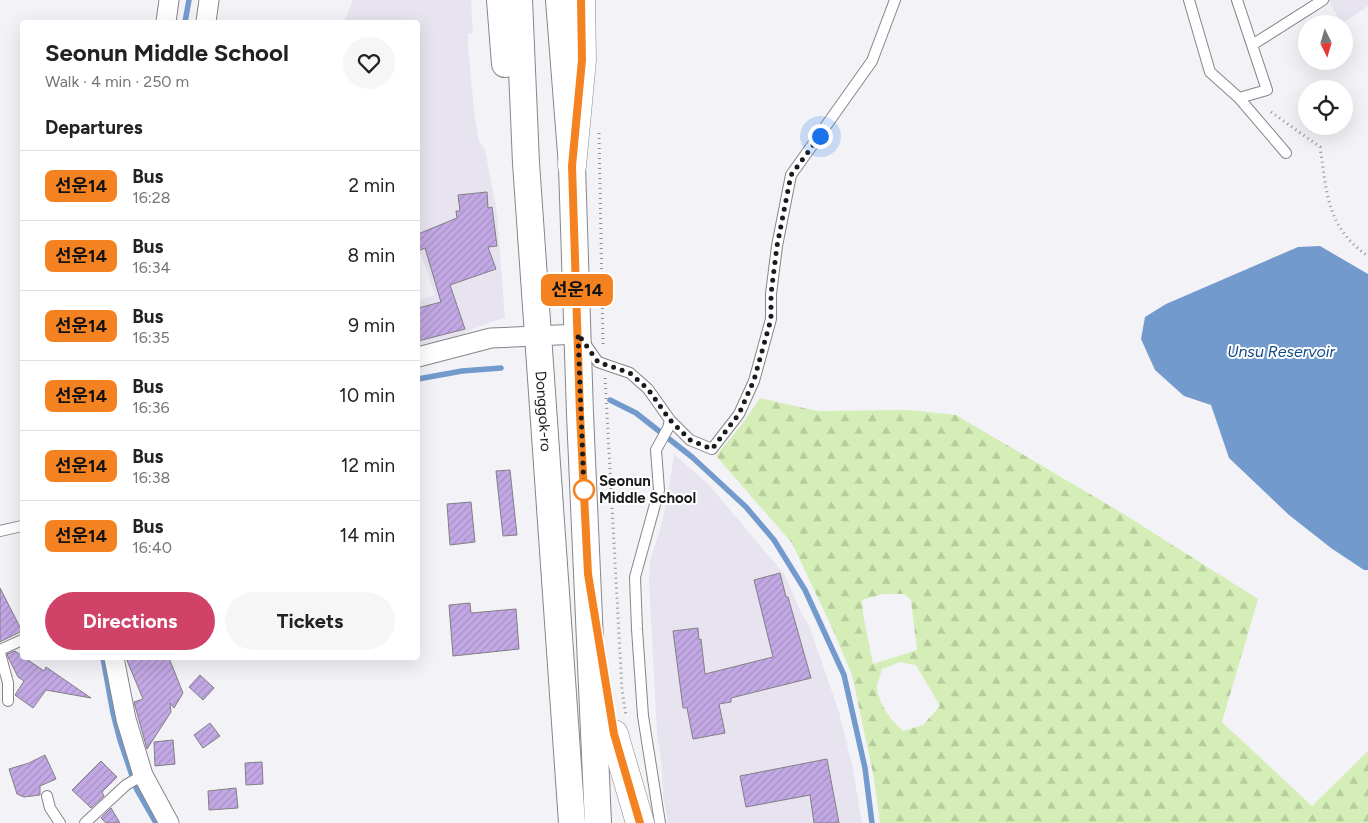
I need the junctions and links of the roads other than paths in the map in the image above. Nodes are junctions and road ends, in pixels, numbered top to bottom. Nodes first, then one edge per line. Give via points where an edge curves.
1 (169, 0) edge
2 (209, 0) edge
3 (500, 0) edge
4 (518, 0) edge
5 (559, 0) edge
6 (580, 0) edge
7 (895, 0) edge
8 (1189, 0) edge
9 (1237, 0) edge
10 (1323, 0) edge
11 (166, 20) edge
12 (206, 20) edge
13 (1252, 45) junction
14 (1243, 97) junction
15 (1286, 153) dead end
16 (526, 163) junction
17 (572, 166) junction
18 (578, 334) junction
19 (539, 337) junction
20 (420, 356) edge
21 (669, 424) junction
22 (20, 526) edge
23 (0, 531) edge
24 (588, 574) junction
25 (20, 641) edge
26 (0, 652) edge
27 (114, 660) edge
28 (8, 701) dead end
29 (614, 734) junction
30 (140, 776) junction
31 (47, 796) dead end
32 (60, 823) edge
33 (85, 823) edge
34 (169, 823) edge
35 (572, 823) edge
36 (598, 823) edge
37 (623, 823) edge
38 (640, 823) edge
39 (660, 823) edge

1 - 11 street
2 - 12 street
3 - 16 main road via 504,59
4 - 16 main road, Donggok-ro
5 - 17 main road
6 - 17 main road via 582,60
7 - 21 lane via 872,61 791,175 777,246 771,319 754,380 739,414 712,449 690,440
8 - 14 lane via 1210,72
9 - 13 lane
10 - 13 lane
13 - 14 lane via 1267,90
14 - 15 lane
16 - 19 main road, Donggok-ro
17 - 18 main road
18 - 19 street
18 - 21 lane via 598,362 630,373 648,389
18 - 24 main road
19 - 20 street via 492,338
19 - 35 main road, Donggok-ro
21 - 39 lane via 656,450 660,490 635,577 643,716
22 - 23 lane
24 - 29 main road
24 - 36 main road
25 - 26 lane
26 - 28 lane via 8,683
27 - 30 street
29 - 37 main road
29 - 38 main road
30 - 33 lane
30 - 34 street
31 - 32 lane via 50,808

